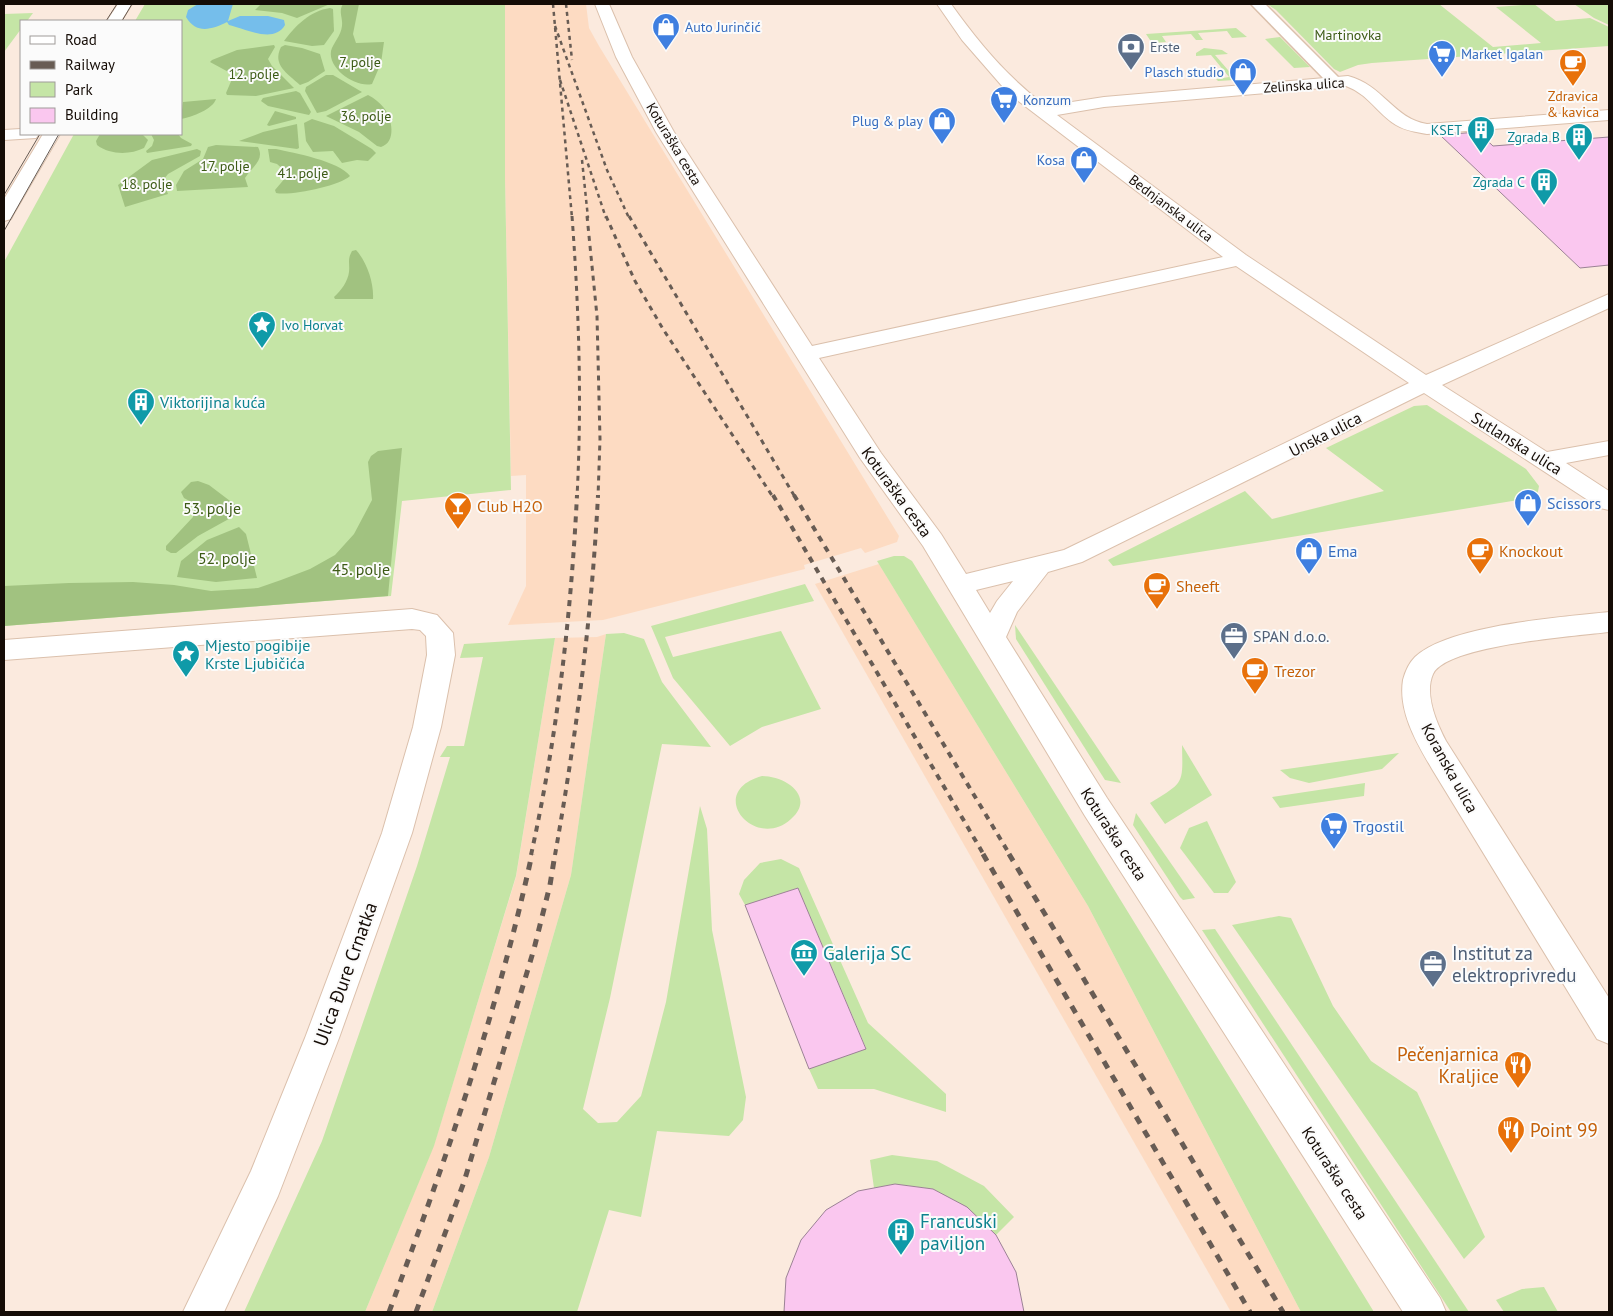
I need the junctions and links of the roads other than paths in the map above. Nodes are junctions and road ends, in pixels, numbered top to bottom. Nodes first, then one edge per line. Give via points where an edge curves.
1 (125, 4) edge
2 (602, 4) edge
3 (944, 4) edge
4 (1258, 4) edge
5 (115, 20) edge
6 (1334, 81) junction
7 (1044, 112) junction
8 (1609, 115) edge
9 (20, 134) edge
10 (4, 135) edge
11 (50, 135) edge
12 (4, 215) edge
13 (1239, 259) junction
14 (1609, 300) edge
15 (806, 354) junction
16 (1424, 385) junction
17 (1609, 448) edge
18 (1544, 460) junction
19 (1609, 502) edge
20 (1039, 566) junction
21 (960, 585) junction
22 (1609, 622) edge
23 (992, 637) junction
24 (4, 650) edge
25 (1609, 1028) edge
26 (202, 1312) edge
27 (1426, 1312) edge

1 - 5 street
2 - 15 street, Koturaška cesta via 624,57 665,132
3 - 7 street, Bednjanska ulica via 990,65 1015,91
4 - 6 street
6 - 7 street, Zelinska ulica via 1098,103
6 - 8 street, Zelinska ulica via 1359,84 1395,117 1412,127 1427,129
7 - 13 street, Bednjanska ulica
9 - 10 street
11 - 12 street
13 - 15 street
13 - 16 street, Bednjanska ulica
14 - 16 street, Unska ulica
15 - 21 street, Koturaška cesta via 872,458 932,540
16 - 18 street, Sutlanska ulica
16 - 20 street, Unska ulica via 1082,552
17 - 18 street
18 - 19 street, Sutlanska ulica
20 - 21 street, Unska ulica
20 - 23 street via 1006,608
21 - 23 street, Koturaška cesta
22 - 25 street, Koranska ulica via 1484,639 1443,652 1425,663 1416,681 1420,712 1433,742
23 - 27 street, Koturaška cesta via 1096,807
24 - 26 street, Ulica Đure Crnatka via 384,620 412,619 432,624 439,633 441,656 427,727 397,833 265,1183

